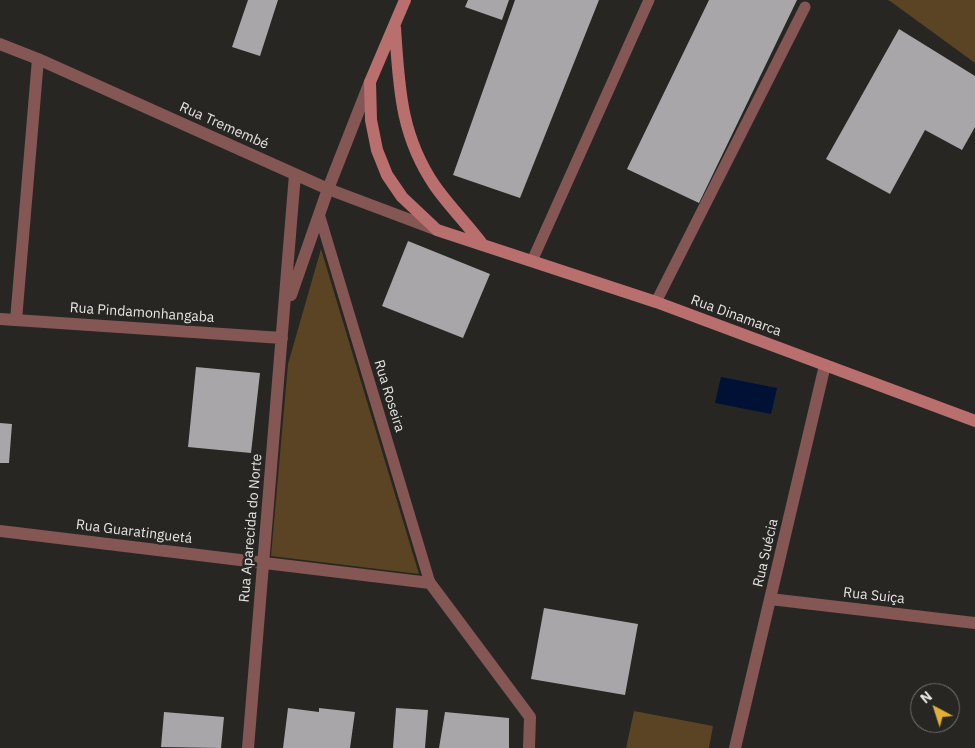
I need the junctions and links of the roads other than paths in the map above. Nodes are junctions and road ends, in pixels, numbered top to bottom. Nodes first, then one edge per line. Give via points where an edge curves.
1 (405, 0) edge
2 (649, 0) edge
3 (805, 7) dead end
4 (395, 23) junction
5 (0, 44) edge
6 (38, 59) junction
7 (370, 82) junction
8 (295, 174) junction
9 (328, 189) junction
10 (320, 217) junction
11 (438, 230) junction
12 (483, 245) junction
13 (532, 261) junction
14 (656, 302) junction
15 (286, 311) junction
16 (0, 319) edge
17 (16, 320) junction
18 (282, 338) junction
19 (826, 364) junction
20 (975, 421) edge
21 (0, 531) edge
22 (264, 563) junction
23 (430, 583) junction
24 (770, 599) junction
25 (975, 623) edge
26 (248, 748) edge
27 (529, 748) edge
28 (735, 748) edge

1 - 4 main road
2 - 13 lane
3 - 14 lane
4 - 7 main road
4 - 12 main road via 399,92 418,158 436,187
5 - 6 street, Rua Tremembé
6 - 8 street, Rua Tremembé
6 - 17 street
7 - 9 street, Rua Aparecida do Norte
7 - 11 main road via 377,150 387,175 402,196
8 - 9 street, Rua Tremembé
8 - 15 street, Rua Aparecida do Norte
9 - 10 street, Rua Aparecida do Norte
9 - 11 street, Rua Tremembé
10 - 15 street, Rua Aparecida do Norte
10 - 23 lane, Rua Roseira
11 - 12 main road, Rua Dinamarca
12 - 13 main road, Rua Dinamarca
13 - 14 main road, Rua Dinamarca
14 - 19 main road, Rua Dinamarca
15 - 18 street, Rua Aparecida do Norte
16 - 17 street, Rua Pindamonhangaba
17 - 18 street, Rua Pindamonhangaba
18 - 22 street, Rua Aparecida do Norte
19 - 20 main road, Rua Dinamarca
19 - 24 street, Rua Suécia
21 - 22 street, Rua Guaratinguetá
22 - 23 street
22 - 26 street, Rua Aparecida do Norte
23 - 27 street, Rua Roseira via 530,717
24 - 25 street, Rua Suiça
24 - 28 street, Rua Suécia

